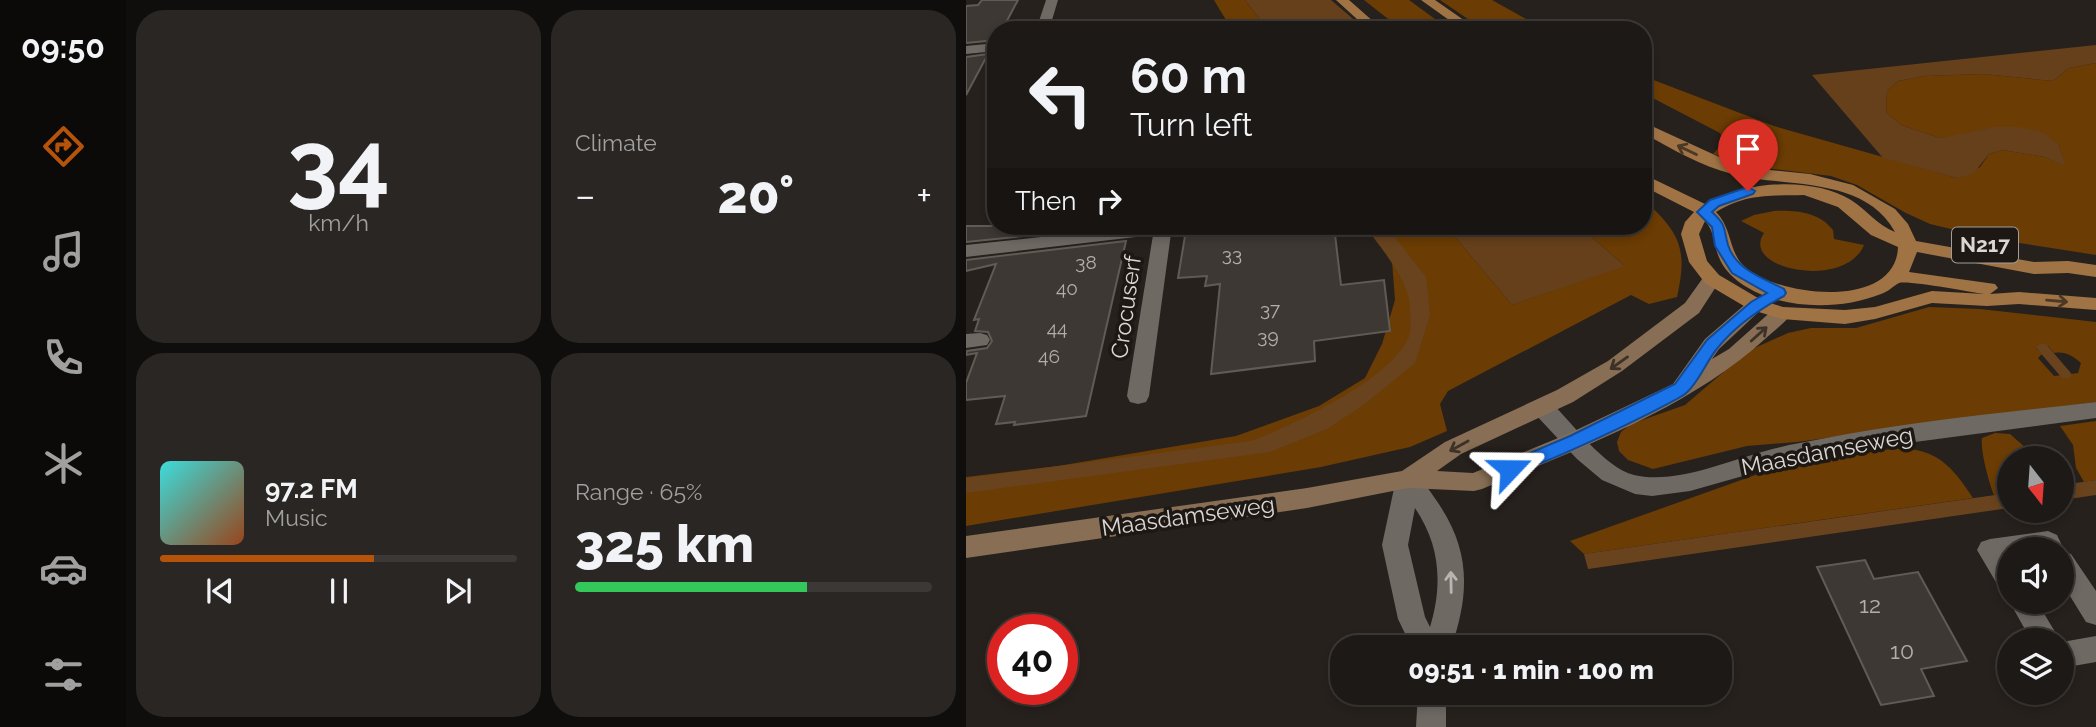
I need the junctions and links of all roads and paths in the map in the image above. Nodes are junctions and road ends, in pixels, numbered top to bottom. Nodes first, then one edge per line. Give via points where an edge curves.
1 (1052, 0) edge
2 (1342, 0) edge
3 (1427, 0) edge
4 (1045, 21) edge
5 (1366, 21) edge
6 (1458, 21) edge
7 (987, 48) edge
8 (966, 50) edge
9 (1652, 132) edge
10 (1652, 185) edge
11 (1652, 196) edge
12 (1699, 217) junction
13 (1103, 235) edge
14 (1162, 235) edge
15 (1906, 236) junction
16 (966, 251) edge
17 (2096, 271) edge
18 (1896, 276) junction
19 (1712, 279) junction
20 (2019, 298) junction
21 (1780, 303) junction
22 (2096, 304) edge
23 (1756, 305) junction
24 (1681, 388) junction
25 (1138, 396) dead end
26 (1543, 408) junction
27 (2096, 410) edge
28 (1576, 440) junction
29 (1409, 479) junction
30 (966, 547) edge
31 (1997, 549) edge
32 (1997, 561) edge
33 (2074, 580) edge
34 (2096, 613) edge
35 (1420, 635) edge
36 (1442, 635) edge
37 (2096, 649) edge
38 (2074, 653) edge
39 (1432, 705) edge
40 (1431, 727) edge

1 - 4 street
2 - 5 main road
3 - 6 main road
7 - 8 street
15 -> 9 main road via 1878,205 1852,190 1819,180 1734,169
10 - 12 main road
11 - 12 main road, N217
12 - 15 main road, N217 via 1715,203 1748,191 1805,190 1844,203 1877,231
12 - 19 main road, N217 via 1690,234 1693,252
12 - 21 main road, N217 via 1719,225 1722,246 1737,270
13 - 16 street
14 - 25 street, Crocuserf
15 - 17 main road, N217 via 2034,268
15 - 18 main road via 1903,268
18 - 20 main road, N217 via 1982,286
18 - 21 main road, N217 via 1884,287 1844,298
19 - 23 main road, N217
19 -> 26 street, Maasdamseweg via 1702,296 1674,323 1615,366
20 - 21 main road, N217 via 1932,297 1845,317
20 -> 22 main road, N217
21 - 23 main road, N217
24 -> 21 street, Maasdamseweg via 1736,354
23 - 24 street, Maasdamseweg via 1712,344
24 - 28 street, Maasdamseweg
26 - 28 street, Maasdamseweg
26 -> 29 street, Maasdamseweg via 1460,445
27 - 28 street, Maasdamseweg via 1786,454 1662,488 1634,485 1611,475
28 - 29 street, Maasdamseweg via 1474,482
29 - 30 street, Maasdamseweg via 1293,501
29 - 35 street via 1395,545 1412,619
36 -> 29 street via 1450,614 1448,555 1442,531
31 - 32 street via 1990,550
33 - 34 street
37 - 38 street
39 - 40 street

